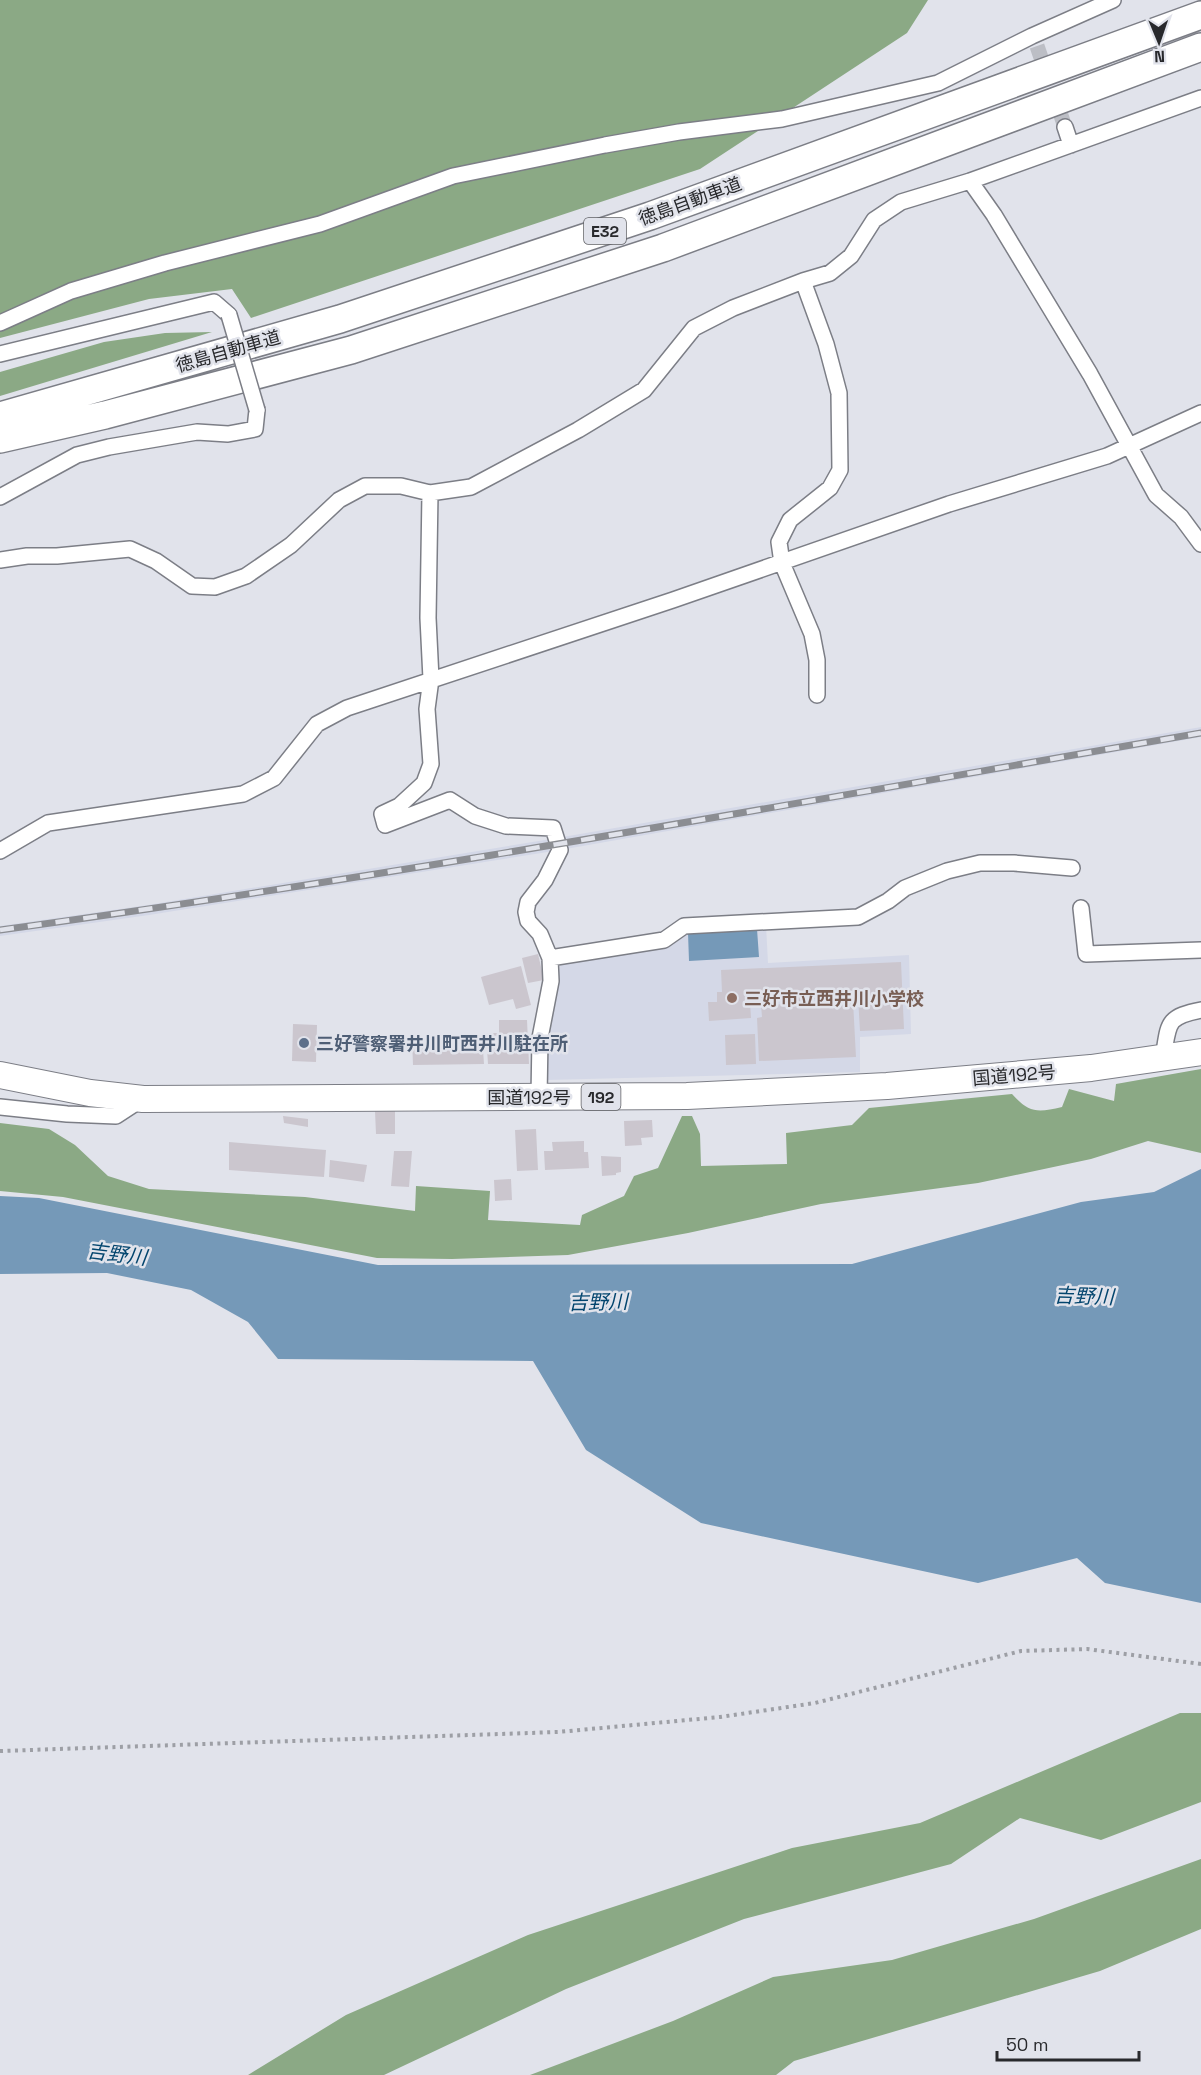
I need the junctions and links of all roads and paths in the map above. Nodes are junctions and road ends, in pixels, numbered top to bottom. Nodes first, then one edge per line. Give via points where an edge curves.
1 (1113, 0) edge
2 (1201, 15) edge
3 (1201, 47) edge
4 (1201, 98) edge
5 (1065, 127) tunnel mouth
6 (1071, 145) junction
7 (970, 181) junction
8 (803, 282) junction
9 (0, 323) edge
10 (0, 354) edge
11 (1201, 413) edge
12 (0, 416) edge
13 (0, 439) edge
14 (1129, 446) junction
15 (430, 493) junction
16 (0, 497) edge
17 (1201, 544) edge
18 (0, 560) edge
19 (782, 562) junction
20 (431, 679) junction
21 (817, 695) dead end
22 (0, 851) edge
23 (1072, 868) dead end
24 (1082, 908) dead end
25 (1201, 950) edge
26 (550, 958) junction
27 (1201, 1010) edge
28 (1201, 1052) edge
29 (1163, 1058) junction
30 (0, 1075) edge
31 (540, 1097) junction
32 (143, 1099) junction
33 (0, 1107) edge
34 (1201, 1664) edge
35 (0, 1751) edge

1 - 9 street via 1034,41 938,83 782,119 679,132 453,176 320,224 71,291
2 - 12 highway, 徳島自動車道 / E32 via 650,216 340,319
3 - 13 highway, 徳島自動車道 / E32 via 640,255 351,350
4 - 6 street
5 - 6 street
6 - 7 street
7 - 8 street via 902,202 874,220 851,256 830,273
7 - 14 street via 1090,374
8 - 15 street via 694,328 644,390 578,430 471,487
8 - 19 street via 839,393 840,470 830,488 790,520 779,542
10 - 16 street, bridge via 214,302 229,315 257,410 255,429 228,434 197,432 77,455
11 - 14 street
14 - 17 street via 1156,495 1181,517
14 - 19 street
15 - 18 street via 401,486 365,486 339,500 291,544 246,576 215,587 192,586 156,561 130,549
15 - 20 street
19 - 20 street
19 - 21 street via 812,634
20 - 22 street via 347,708 317,724 274,778 243,794 48,823
20 - 26 street via 427,709 431,764 428,775 399,806 382,814 385,825 450,800 475,816 506,826 553,828 560,850 528,902 526,912
23 - 26 street via 980,863 905,888 858,917 684,926 664,940
24 - 25 street via 1086,954
26 - 31 street via 551,981 540,1038
27 - 29 street via 1174,1018
28 - 29 highway, 国道192号 / 192
29 - 31 highway, 国道192号 / 192 via 887,1086 687,1096
30 - 32 highway, 国道192号 / 192
31 - 32 highway, 国道192号 / 192
32 - 33 street via 116,1116
34 - 35 path via 1087,1649 1021,1651 814,1703 720,1717 558,1732

